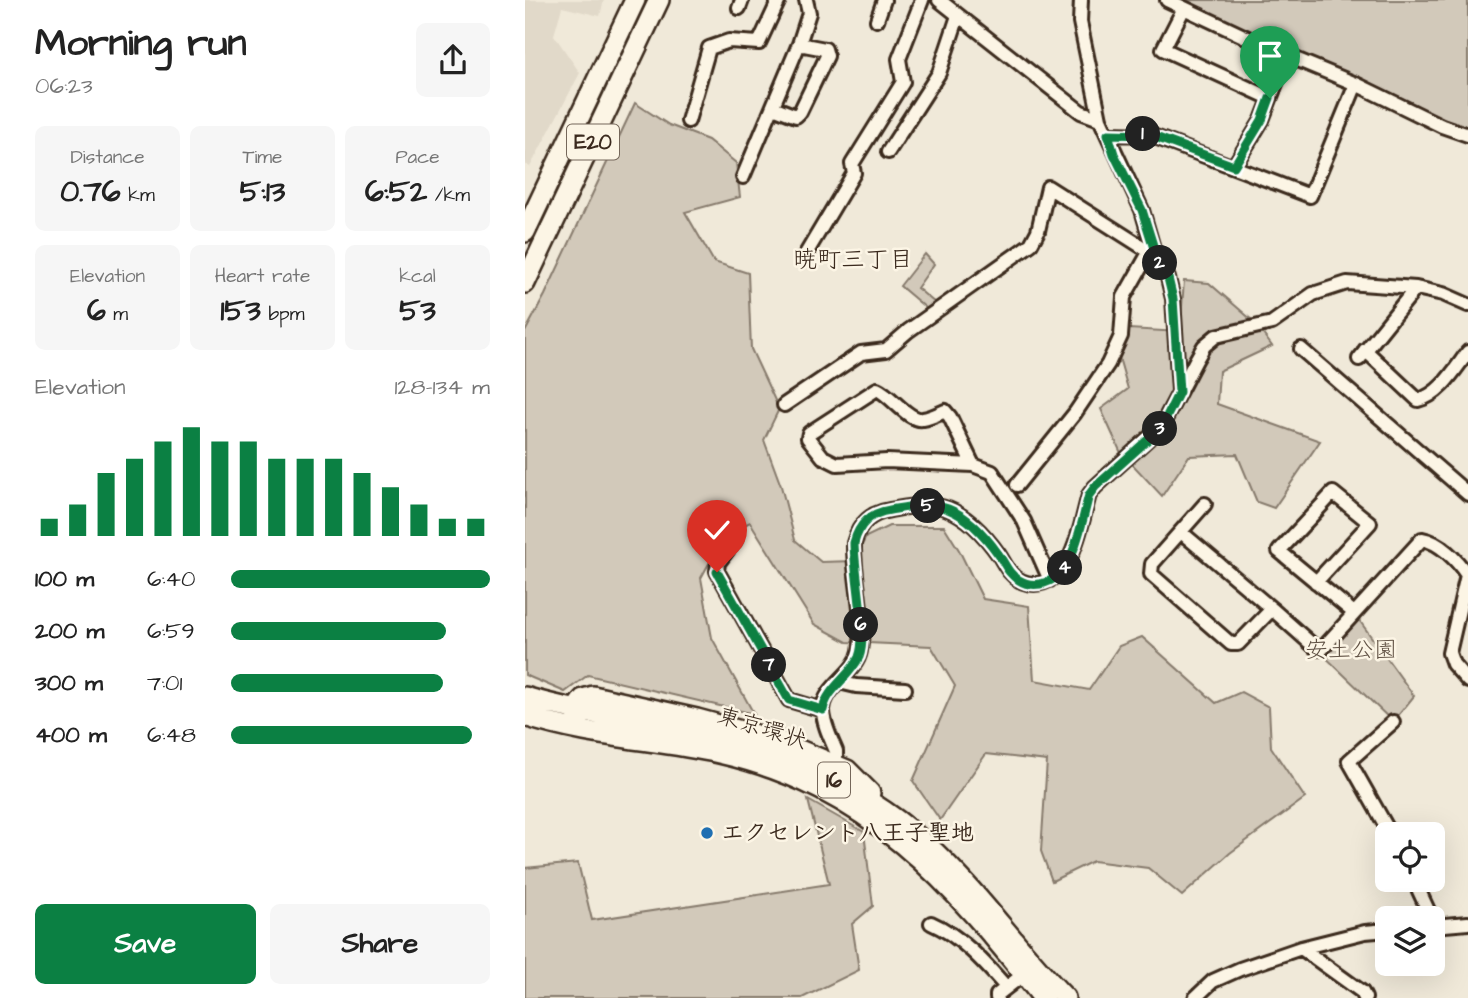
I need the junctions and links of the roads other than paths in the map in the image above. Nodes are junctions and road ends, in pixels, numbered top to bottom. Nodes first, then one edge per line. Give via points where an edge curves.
1 (635, 0) edge
2 (659, 0) edge
3 (779, 0) edge
4 (806, 0) edge
5 (884, 0) edge
6 (922, 0) edge
7 (939, 0) edge
8 (1081, 0) edge
9 (1167, 0) edge
10 (1184, 8) junction
11 (957, 16) junction
12 (877, 20) dead end
13 (799, 44) junction
14 (1287, 55) junction
15 (1356, 84) junction
16 (1270, 98) junction
17 (773, 107) junction
18 (1100, 120) junction
19 (688, 121) dead end
20 (1108, 134) junction
21 (1468, 135) edge
22 (888, 152) dead end
23 (1234, 166) junction
24 (743, 177) dead end
25 (525, 232) edge
26 (1153, 253) junction
27 (803, 257) dead end
28 (525, 282) edge
29 (1416, 288) junction
30 (1468, 306) edge
31 (1301, 349) dead end
32 (1468, 352) edge
33 (1178, 401) junction
34 (784, 405) dead end
35 (973, 466) junction
36 (1017, 485) dead end
37 (1468, 494) edge
38 (1205, 504) dead end
39 (1181, 531) junction
40 (735, 540) dead end
41 (1050, 580) junction
42 (1316, 582) junction
43 (1272, 609) junction
44 (1354, 613) junction
45 (1468, 681) edge
46 (839, 682) junction
47 (905, 689) dead end
48 (525, 697) edge
49 (823, 710) junction
50 (525, 716) edge
51 (584, 718) junction
52 (1393, 722) dead end
53 (832, 764) junction
54 (881, 808) junction
55 (1384, 822) edge
56 (931, 923) dead end
57 (1445, 923) edge
58 (1468, 923) edge
59 (1375, 931) edge
60 (1301, 948) junction
61 (1024, 974) junction
62 (1006, 987) junction
63 (997, 998) edge
64 (1043, 998) edge
65 (1065, 998) edge
66 (1195, 998) edge
67 (1365, 998) edge

1 - 25 highway, E20
2 - 28 highway, E20
3 - 19 street via 759,43 729,41 709,48
4 - 13 street via 809,13
5 - 12 street
6 - 27 street via 899,59 903,82 852,164 854,173
7 - 11 street
8 - 18 street via 1080,22
9 - 10 street
10 - 14 street
10 - 16 street via 1163,49
11 - 18 street via 1081,112
11 - 22 street via 939,74
13 - 17 street
13 - 17 street via 825,49 827,56 796,116
14 - 15 street
14 - 16 street
15 - 21 street
15 - 23 street via 1310,196
16 - 23 street
17 - 24 street
18 - 20 street
20 - 23 street via 1150,135
20 - 26 street via 1142,210
26 - 33 street via 1168,278 1173,299
26 - 34 street via 1048,187 1031,244 886,351 861,353
26 - 36 street via 1124,297 1121,336 1108,364
29 - 30 street
29 - 32 street via 1362,354 1418,400 1441,386
29 - 33 street via 1347,283 1313,293 1275,326 1216,336 1204,346
31 - 37 street
33 - 41 street via 1161,428 1089,495 1071,556 1065,569
35 - 35 street via 887,461 837,464 823,457 808,438 877,388 914,419 944,411
35 - 41 street via 992,472 998,480 1024,521
38 - 39 street
39 - 43 street
39 - 43 street via 1152,564 1151,574 1231,644 1238,644
40 - 49 street via 718,563 717,572 789,700
41 - 46 street via 1029,584 1018,580 985,537 950,509 920,506 881,511 857,530 854,543 862,635 859,657
42 - 42 street via 1370,523 1333,493 1279,551
42 - 44 street
43 - 44 street via 1317,649 1335,637
44 - 45 street via 1422,539 1427,540 1457,559 1467,575 1449,653
46 - 47 street
46 - 49 street
48 - 51 highway, 東京環状 / 16
49 - 53 street via 836,751
50 - 51 highway, 東京環状 / 16
51 - 53 highway via 583,699 606,699 752,733
51 - 54 highway, 東京環状 / 16 via 676,729 773,754 827,776
51 - 61 highway, 東京環状 / 16 via 744,760 840,800 885,828 924,862
52 - 55 street via 1349,761
53 - 54 highway via 852,774
54 - 65 highway, 東京環状 / 16 via 954,870
56 - 62 street via 971,950
57 - 58 street
59 - 60 street
60 - 66 street via 1223,975
60 - 67 street
61 - 62 street
61 - 64 highway, 東京環状 / 16
62 - 63 street

